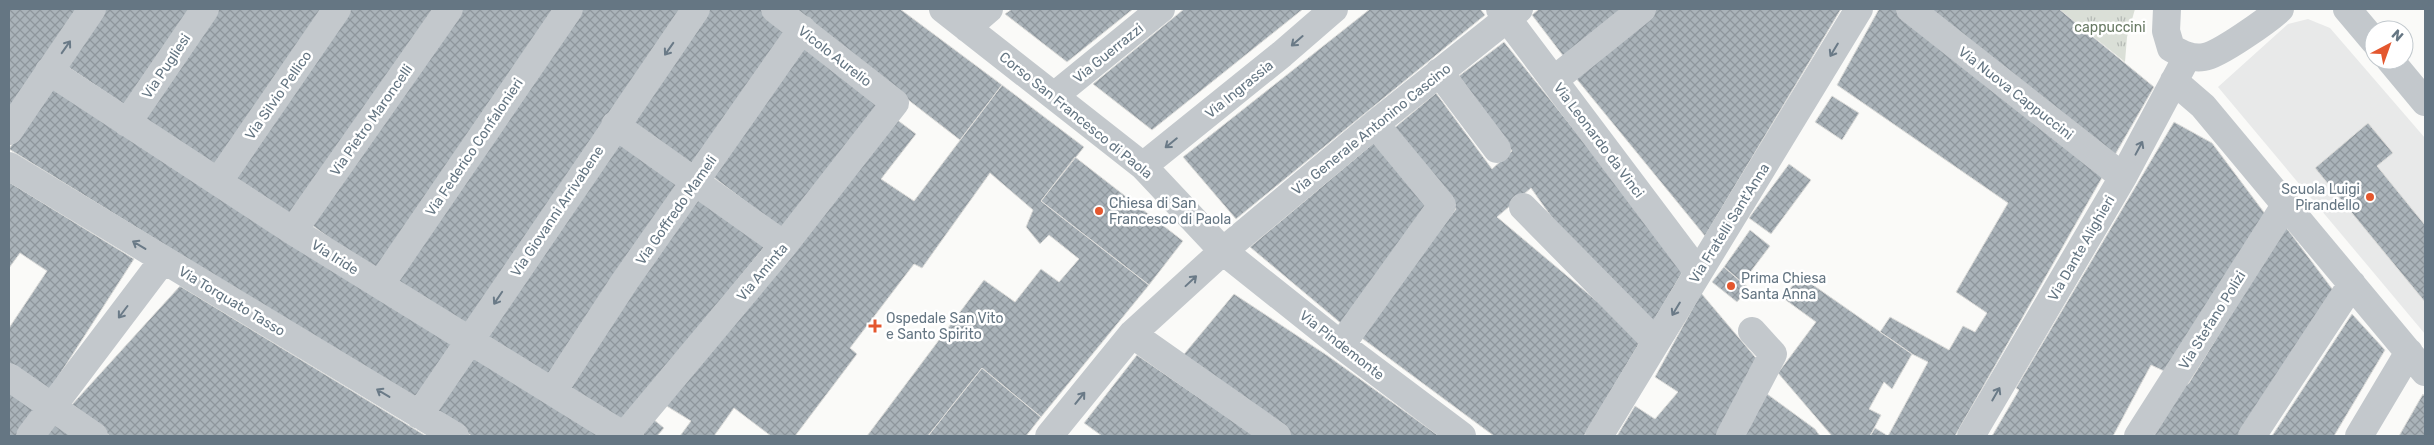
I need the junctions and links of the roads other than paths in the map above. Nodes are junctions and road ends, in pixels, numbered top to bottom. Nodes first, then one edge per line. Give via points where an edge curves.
1 (92, 9) edge
2 (204, 9) edge
3 (337, 9) edge
4 (449, 9) edge
5 (569, 9) edge
6 (696, 9) edge
7 (775, 9) edge
8 (943, 9) edge
9 (990, 9) edge
10 (1161, 9) edge
11 (1334, 9) edge
12 (1642, 9) edge
13 (1859, 9) edge
14 (1910, 9) edge
15 (2167, 9) edge
16 (2280, 9) edge
17 (2347, 9) edge
18 (1509, 12) edge
19 (967, 28) junction
20 (802, 29) junction
21 (2364, 29) edge
22 (2187, 57) junction
23 (2398, 70) edge
24 (49, 71) junction
25 (1439, 72) junction
26 (1554, 80) junction
27 (2174, 81) junction
28 (1054, 96) junction
29 (2425, 102) edge
30 (895, 103) joint
31 (127, 123) junction
32 (1375, 124) junction
33 (615, 126) junction
34 (9, 131) edge
35 (1497, 149) dead end
36 (9, 166) edge
37 (1143, 166) junction
38 (2123, 177) junction
39 (218, 182) junction
40 (696, 183) junction
41 (2286, 204) junction
42 (1522, 208) dead end
43 (293, 231) junction
44 (784, 245) junction
45 (1223, 251) junction
46 (163, 260) junction
47 (1698, 272) junction
48 (2352, 284) junction
49 (380, 285) junction
50 (1752, 331) dead end
51 (1132, 334) junction
52 (469, 341) junction
53 (1656, 342) junction
54 (1342, 345) junction
55 (2417, 362) edge
56 (9, 377) edge
57 (553, 392) junction
58 (51, 406) junction
59 (419, 415) junction
60 (1059, 433) edge
61 (30, 436) edge
62 (94, 436) edge
63 (454, 436) edge
64 (624, 436) edge
65 (1276, 436) edge
66 (1462, 436) edge
67 (1598, 436) edge
68 (1730, 436) edge
69 (1971, 436) edge
70 (2138, 436) edge
71 (2252, 436) edge
72 (2360, 436) edge

24 -> 1 street
2 - 31 street, Via Pugliesi
3 - 39 street, Via Silvio Pellico
4 - 43 street, Via Pietro Maroncelli
5 - 49 street, Via Federico Confalonieri
6 -> 33 street, Via Giovanni Arrivabene
7 - 20 street, Vicolo Aurelio
8 - 19 street, Corso San Francesco di Paola
9 - 19 street
10 - 28 street, Via Guerrazzi
11 -> 37 street, Via Ingrassia
12 - 26 street
13 -> 47 street, Via Fratelli Sant'Anna
14 - 38 street, Via Nuova Cappuccini
15 - 22 street via 2166,31 2171,48
16 - 22 street via 2221,50 2205,57
17 - 21 street
18 - 25 street, Via Generale Antonino Cascino
18 - 26 street, Via Leonardo da Vinci
19 - 28 street, Corso San Francesco di Paola
20 - 30 street, Vicolo Aurelio
20 - 40 street, Via Goffredo Mameli
22 - 27 street, Via Dante Alighieri
23 - 29 street
24 - 31 street, Via Iride
24 - 34 street
25 - 32 street, Via Generale Antonino Cascino
25 - 35 street
26 - 47 street, Via Leonardo da Vinci
38 -> 27 street, Via Dante Alighieri
27 - 41 street via 2203,106
28 - 37 street, Corso San Francesco di Paola
30 - 44 street, Via Aminta
31 - 39 street, Via Iride
32 - 45 street, Via Generale Antonino Cascino
32 - 54 street via 1442,205
33 - 40 street
33 -> 52 street, Via Giovanni Arrivabene
46 -> 36 street, Via Torquato Tasso
37 - 45 street, Corso San Francesco di Paola
69 -> 38 street, Via Dante Alighieri
39 - 43 street, Via Iride
40 - 44 street
40 - 57 street, Via Goffredo Mameli via 625,281
41 - 48 street
41 - 70 street, Via Stefano Polizi
42 - 53 street
43 - 49 street, Via Iride
44 - 64 street, Via Aminta
51 -> 45 street, Via Generale Antonino Cascino
45 - 54 street, Via Pindemonte
46 -> 58 street
59 -> 46 street, Via Torquato Tasso
47 -> 53 street, Via Fratelli Sant'Anna
48 - 55 street
48 - 71 street
49 - 52 street, Via Iride
50 - 68 street via 1773,354
60 -> 51 street, Via Generale Antonino Cascino
51 - 65 street
52 - 57 street, Via Iride
52 - 59 street, Via Giovanni Arrivabene
53 - 67 street, Via Fratelli Sant'Anna
54 - 66 street, Via Pindemonte
55 - 72 street
56 - 58 street
57 - 64 street, Via Iride
58 - 61 street
58 - 62 street
59 - 63 street, Via Torquato Tasso

